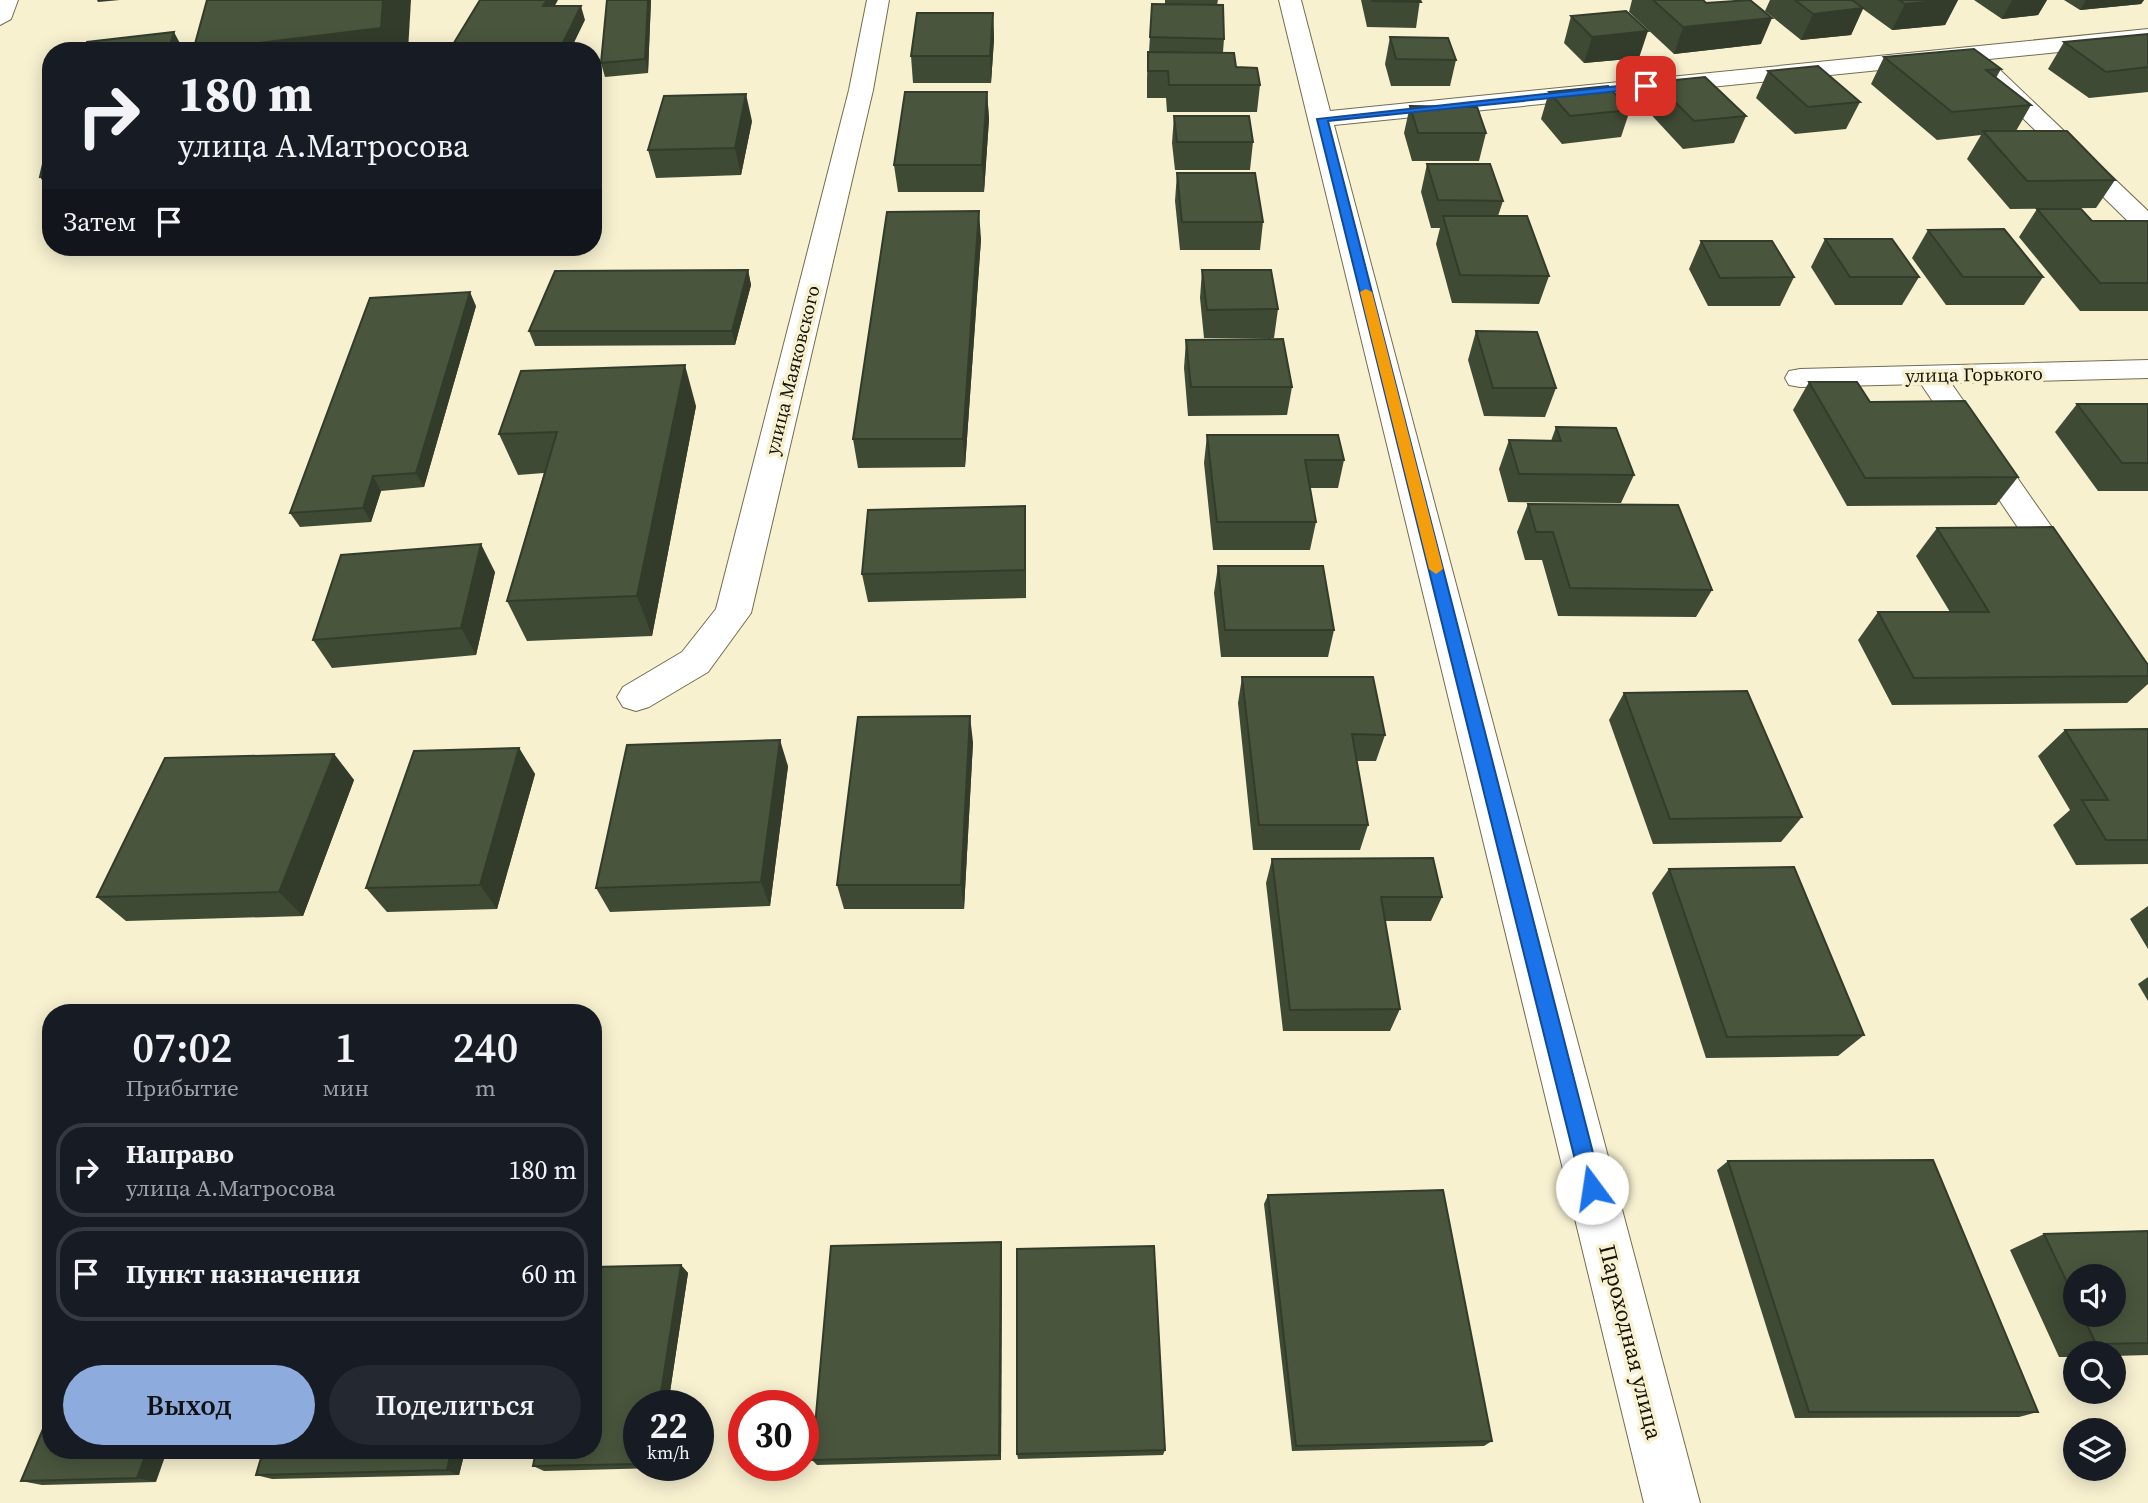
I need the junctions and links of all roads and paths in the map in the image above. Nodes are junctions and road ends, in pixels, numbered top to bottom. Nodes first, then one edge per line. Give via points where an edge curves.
1 (8, 0) edge
2 (878, 0) edge
3 (1290, 0) edge
4 (0, 19) edge
5 (2148, 36) edge
6 (1969, 52) junction
7 (1322, 119) junction
8 (2148, 226) edge
9 (2148, 369) edge
10 (1930, 375) junction
11 (1800, 378) dead end
12 (2078, 589) edge
13 (636, 697) dead end
14 (1672, 1503) edge

1 - 4 street
2 - 13 street, улица Маяковского via 858,104 733,613 695,662
3 - 7 street, Пароходная улица
5 - 6 street
6 - 7 street
6 - 8 street
7 - 14 street, Пароходная улица
9 - 10 street, улица Горького
10 - 11 street, улица Горького
10 - 12 street

